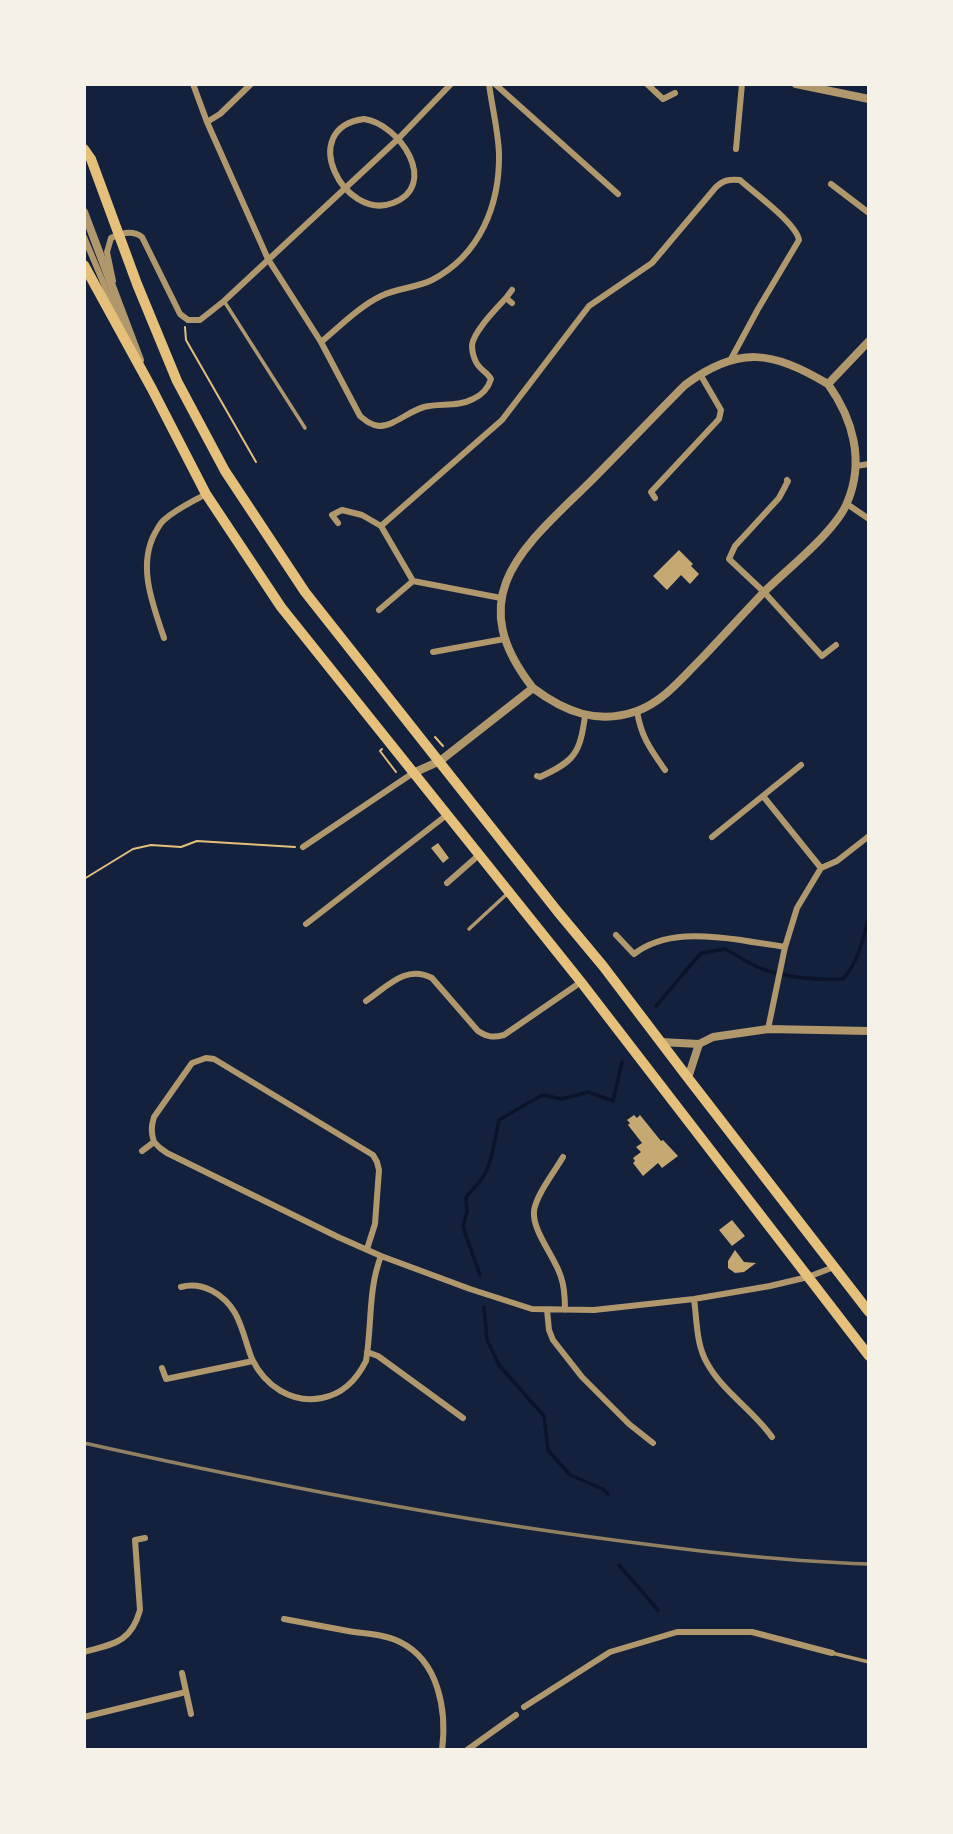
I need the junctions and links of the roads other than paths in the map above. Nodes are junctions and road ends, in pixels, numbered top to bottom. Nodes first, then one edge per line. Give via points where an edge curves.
1 (192, 84) edge
2 (251, 84) edge
3 (451, 84) edge
4 (489, 84) edge
5 (495, 84) edge
6 (647, 84) edge
7 (742, 84) edge
8 (796, 84) edge
9 (675, 93) dead end
10 (869, 99) edge
11 (207, 122) junction
12 (398, 139) junction
13 (84, 140) edge
14 (84, 149) edge
15 (736, 149) dead end
16 (91, 159) junction
17 (831, 184) dead end
18 (345, 188) junction
19 (618, 194) dead end
20 (84, 212) edge
21 (869, 212) edge
22 (119, 234) junction
23 (84, 237) edge
24 (268, 259) junction
25 (84, 265) edge
26 (512, 290) dead end
27 (116, 296) junction
28 (506, 298) junction
29 (224, 300) junction
30 (512, 303) dead end
31 (869, 341) edge
32 (321, 342) junction
33 (139, 357) junction
34 (731, 359) junction
35 (699, 374) junction
36 (828, 384) junction
37 (152, 389) junction
38 (304, 428) dead end
39 (869, 464) edge
40 (856, 466) junction
41 (786, 480) dead end
42 (206, 494) junction
43 (655, 498) dead end
44 (847, 504) junction
45 (869, 519) edge
46 (338, 523) dead end
47 (382, 526) junction
48 (413, 581) junction
49 (764, 592) junction
50 (501, 598) junction
51 (379, 610) dead end
52 (163, 638) dead end
53 (504, 639) junction
54 (836, 645) dead end
55 (433, 652) dead end
56 (533, 688) junction
57 (637, 711) junction
58 (585, 716) junction
59 (651, 751) junction
60 (642, 757) dead end
61 (440, 761) junction
62 (801, 765) dead end
63 (665, 770) dead end
64 (413, 773) junction
65 (537, 776) dead end
66 (763, 796) junction
67 (448, 814) junction
68 (869, 836) edge
69 (712, 837) dead end
70 (303, 847) road end
71 (480, 854) junction
72 (821, 867) junction
73 (447, 883) dead end
74 (509, 892) junction
75 (306, 924) dead end
76 (469, 929) dead end
77 (616, 935) dead end
78 (785, 947) junction
79 (581, 982) junction
80 (366, 1001) dead end
81 (768, 1030) junction
82 (869, 1031) edge
83 (661, 1042) junction
84 (699, 1044) junction
85 (688, 1078) junction
86 (154, 1142) junction
87 (142, 1151) dead end
88 (564, 1157) dead end
89 (367, 1249) junction
90 (381, 1256) junction
91 (834, 1267) junction
92 (808, 1277) junction
93 (181, 1287) dead end
94 (694, 1299) junction
95 (547, 1310) junction
96 (565, 1310) junction
97 (869, 1312) edge
98 (367, 1352) junction
99 (869, 1356) edge
100 (253, 1361) junction
101 (162, 1368) dead end
102 (463, 1418) dead end
103 (772, 1437) dead end
104 (653, 1443) dead end
105 (145, 1538) dead end
106 (285, 1619) dead end
107 (84, 1652) edge
108 (832, 1653) joint
109 (869, 1662) edge
110 (182, 1673) dead end
111 (186, 1692) junction
112 (524, 1707) dead end
113 (191, 1714) dead end
114 (516, 1715) dead end
115 (84, 1717) edge
116 (442, 1750) edge
117 (467, 1750) edge

1 - 11 street
2 - 11 street
3 - 12 street
4 - 32 street via 498,145 497,180 491,213 476,242 440,276 380,296
5 - 19 street
6 - 9 street via 663,99
7 - 15 street
8 - 10 street
11 - 24 street
12 - 18 street
12 - 18 street via 414,169 406,194 381,205 359,199
12 - 18 street via 373,120 354,120 338,130 330,157
13 - 16 street
14 - 16 main road
16 - 22 main road
17 - 21 street
18 - 24 street
20 - 27 street
22 - 27 street via 111,238 107,251
22 - 29 street via 142,237 184,317 200,320
22 - 61 main road via 177,381 225,471 305,592
23 - 33 street
24 - 29 street
24 - 32 street
25 - 37 main road
26 - 28 street
27 - 33 street
28 - 30 street
28 - 32 street via 472,346 481,371 491,380 483,393 461,404 425,407 382,426 360,416
29 - 38 lane
31 - 36 street
33 - 37 street
34 - 35 street
34 - 36 street via 767,358
34 - 47 street via 799,240 787,221 740,180 732,179 716,187 652,263 589,306 502,420
35 - 43 street via 721,410 719,419 651,492
35 - 50 street via 526,546
36 - 40 street via 850,424
37 - 42 main road
39 - 40 street
40 - 44 street
41 - 49 street via 779,498 735,546 729,559
42 - 52 street via 162,522 151,540 146,565
42 - 64 main road via 281,607
44 - 45 street
44 - 49 street via 824,534
46 - 47 street via 332,515 342,510
47 - 48 street
48 - 50 street
48 - 51 street
49 - 54 street via 822,656
49 - 57 street via 679,682
50 - 53 street
53 - 55 street
53 - 56 street
56 - 58 street
56 - 61 street
57 - 58 street
57 - 59 street
58 - 65 street via 575,754 562,767
59 - 60 street
59 - 63 street
61 - 64 street
61 - 83 main road
62 - 66 street
64 - 67 main road
64 - 70 street
66 - 69 street
66 - 72 street
67 - 71 main road
67 - 75 street
68 - 72 street via 837,861
71 - 73 street
71 - 74 main road
72 - 78 street via 797,908
74 - 76 lane
74 - 79 main road
77 - 78 street via 634,954 666,939 690,936
78 - 81 street
79 - 80 street via 495,1038 478,1031 424,973 406,974
79 - 92 main road
81 - 82 street
81 - 84 street via 713,1037
83 - 84 street
83 - 85 main road
84 - 85 street
85 - 91 main road
86 - 87 street
86 - 89 street via 167,1153
86 - 89 street via 154,1117 192,1063 206,1058 221,1062 373,1155 379,1170 375,1224
88 - 96 street via 536,1202 534,1219 561,1276
89 - 90 street
90 - 95 street via 492,1297
90 - 98 street via 373,1283
91 - 92 street
91 - 97 main road
92 - 94 street
92 - 99 main road
93 - 100 street via 199,1285 225,1299
94 - 96 street
94 - 103 street via 706,1362
95 - 96 street
95 - 104 street via 553,1340 573,1367
98 - 100 street via 362,1370 349,1385 332,1396 313,1399 293,1397 275,1388
98 - 102 street
100 - 101 street via 166,1379
105 - 107 street via 135,1540 138,1619 120,1642
106 - 116 street via 379,1635 413,1649 438,1687
108 - 109 lane
108 - 112 street via 752,1632 677,1632 610,1653
110 - 111 street
111 - 113 street
111 - 115 street
114 - 117 street

